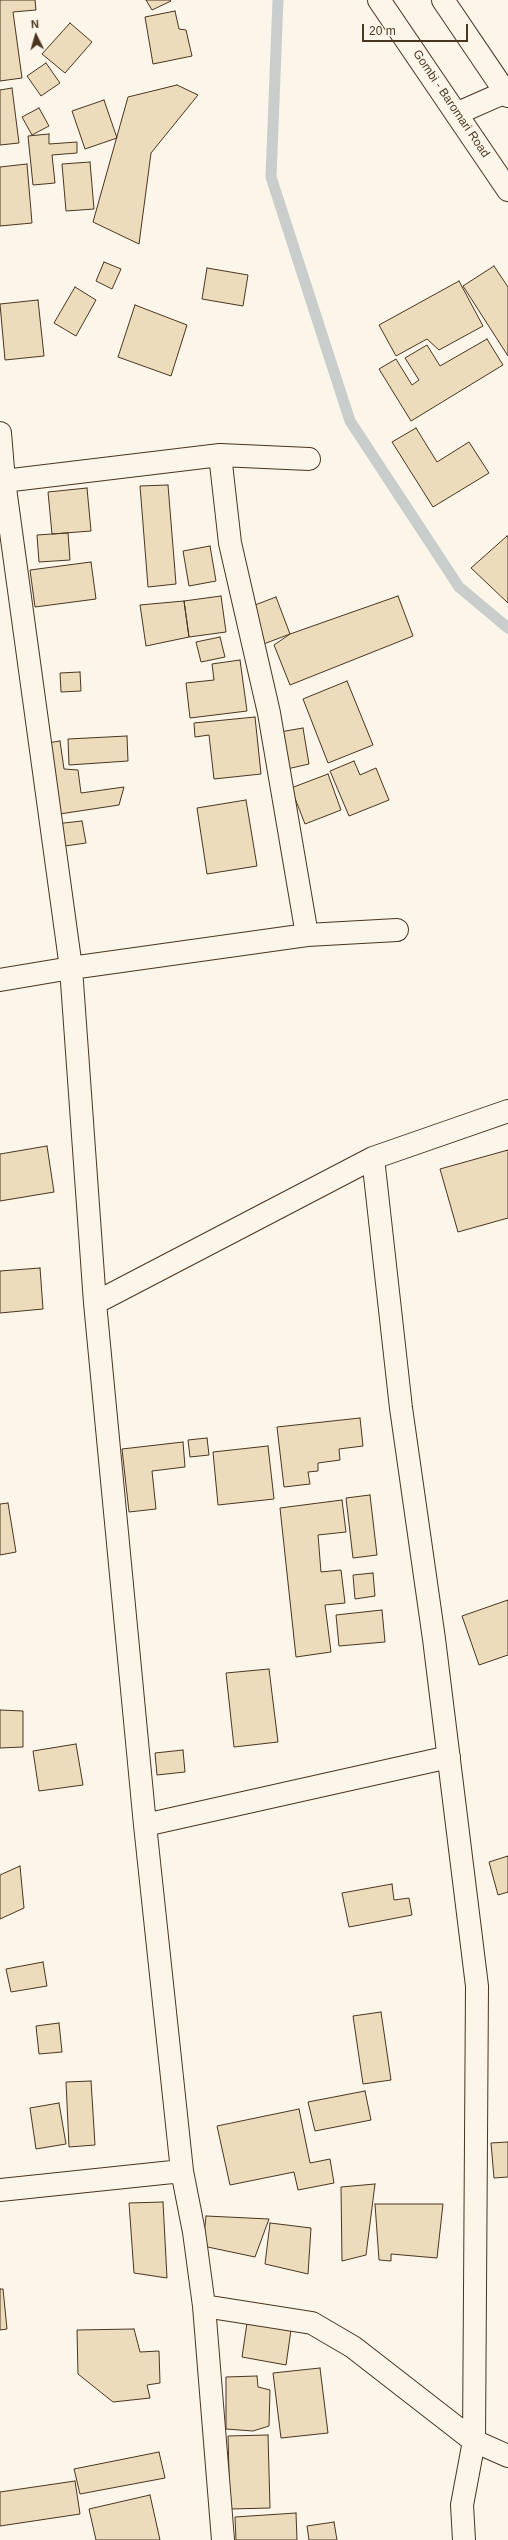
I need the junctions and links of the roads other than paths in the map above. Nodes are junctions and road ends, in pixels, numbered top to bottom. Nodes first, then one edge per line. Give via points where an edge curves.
1 (379, 0) edge
2 (443, 0) edge
3 (507, 93) edge
4 (458, 113) junction
5 (508, 190) edge
6 (0, 433) edge
7 (220, 455) junction
8 (309, 459) dead end
9 (2, 481) edge
10 (396, 930) dead end
11 (307, 935) junction
12 (71, 968) junction
13 (0, 980) edge
14 (508, 1111) edge
15 (373, 1158) junction
16 (95, 1304) junction
17 (449, 1757) junction
18 (145, 1826) junction
19 (182, 2171) junction
20 (0, 2190) edge
21 (204, 2306) junction
22 (474, 2441) junction
23 (508, 2456) edge
24 (223, 2540) edge
25 (464, 2540) edge

1 - 4 street, Gombi - Baromari Road
2 - 3 street
3 - 4 street
4 - 5 street, Gombi - Baromari Road
6 - 9 street
7 - 8 street
7 - 9 street
7 - 11 street via 230,543 269,713
9 - 12 street
10 - 11 street
11 - 12 street
12 - 13 street
12 - 16 street
14 - 15 street
15 - 16 street
15 - 17 street via 401,1408
16 - 18 street
17 - 18 street
17 - 22 street via 477,1986
18 - 19 street
19 - 20 street
19 - 21 street via 194,2232
21 - 22 street via 312,2323 352,2347
21 - 24 street
22 - 23 street
22 - 25 street via 462,2505

